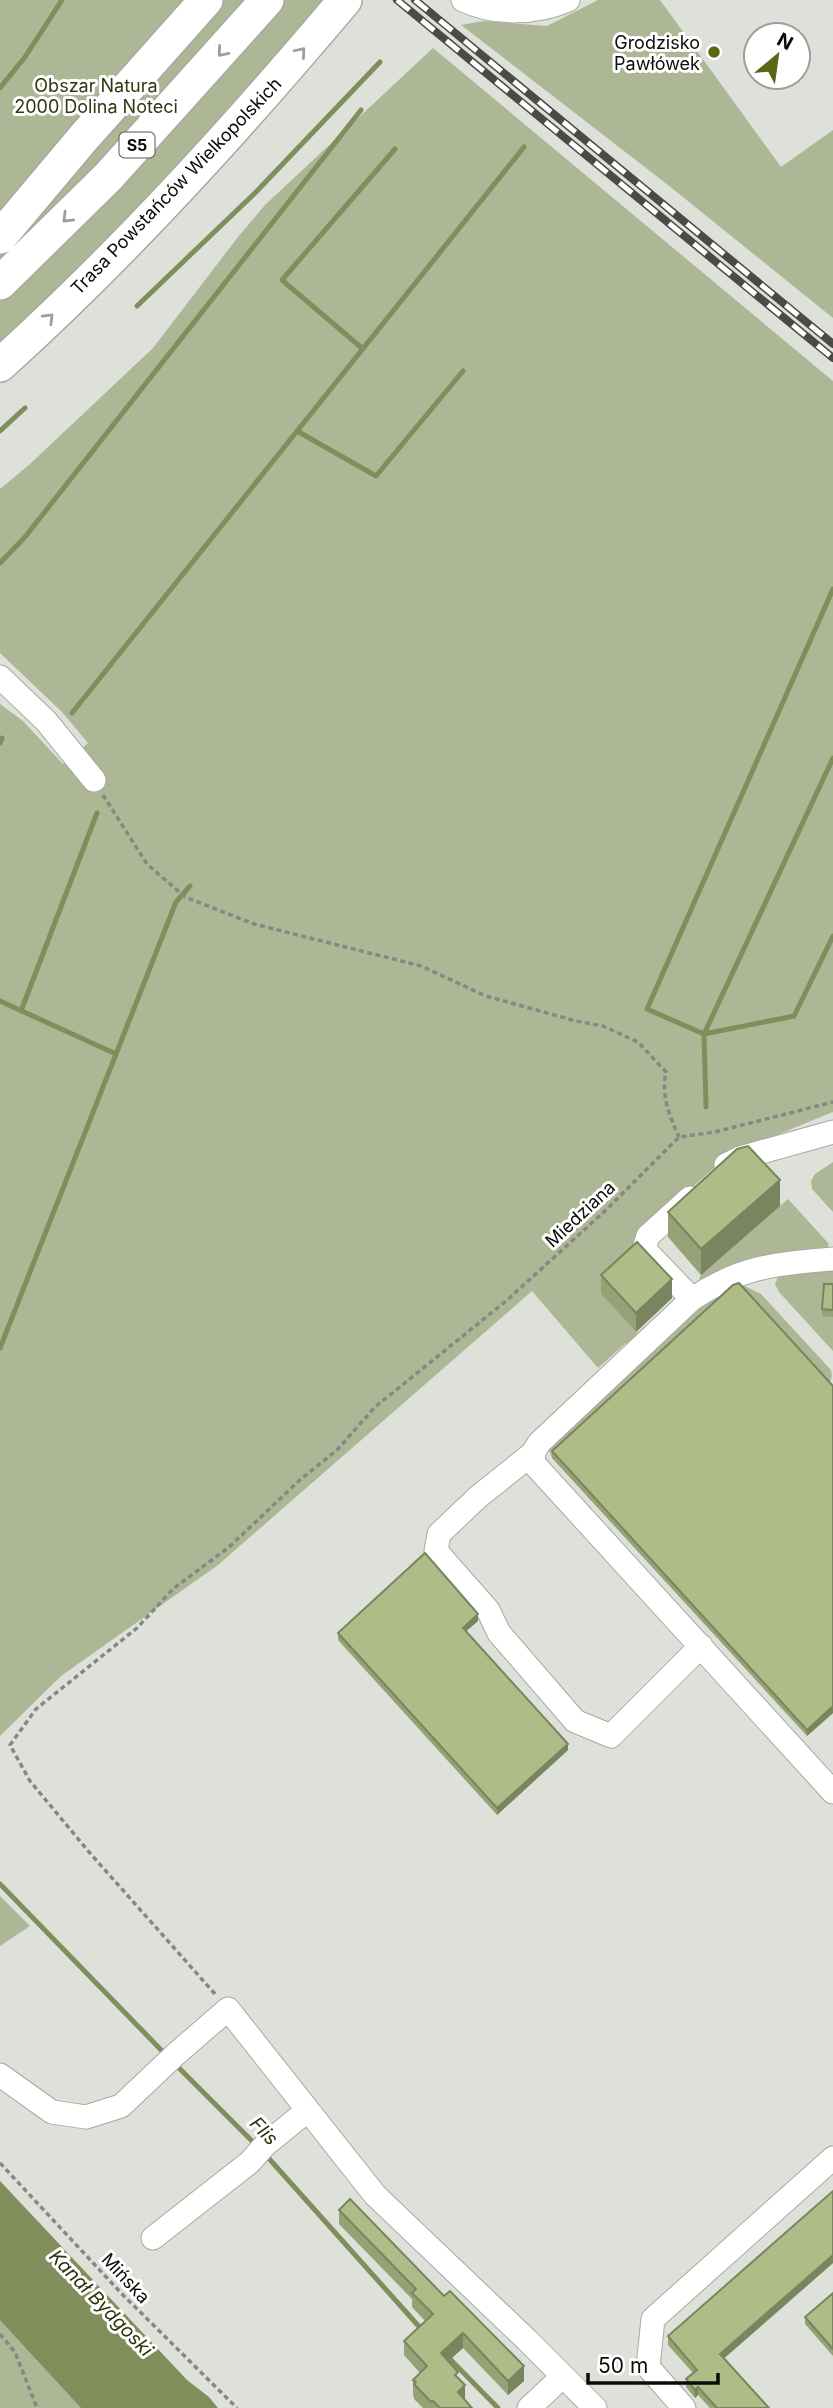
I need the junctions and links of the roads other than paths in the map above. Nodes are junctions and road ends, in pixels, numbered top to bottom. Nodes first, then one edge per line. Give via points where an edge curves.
1 (206, 0) edge
2 (267, 0) edge
3 (345, 0) edge
4 (463, 0) edge
5 (568, 0) edge
6 (0, 237) edge
7 (0, 284) edge
8 (0, 365) edge
9 (0, 677) edge
10 (94, 780) road end
11 (833, 1132) edge
12 (833, 1259) edge
13 (692, 1299) junction
14 (533, 1453) junction
15 (701, 1646) junction
16 (833, 1791) edge
17 (0, 2075) edge
18 (308, 2110) junction
19 (833, 2158) edge
20 (153, 2238) dead end
21 (563, 2376) junction
22 (529, 2408) edge
23 (594, 2408) edge
24 (684, 2408) edge

1 - 6 highway
2 -> 7 highway, S5 via 117,167
8 -> 3 highway, Trasa Powstańców Wielkopolskich via 139,229 263,97
4 - 5 street via 508,11 549,9
9 - 10 street via 46,721
11 - 13 street via 730,1162 648,1236 645,1249
12 - 13 street via 744,1271
13 - 14 street
14 - 15 street via 534,1464
14 - 15 street via 439,1534 436,1551 575,1721 611,1736
15 - 16 street
17 - 18 street via 52,2112 86,2117 121,2106 228,2009
18 - 20 street
18 - 21 street via 375,2195
19 - 24 street via 653,2319 648,2367
21 - 22 street
21 - 23 street

